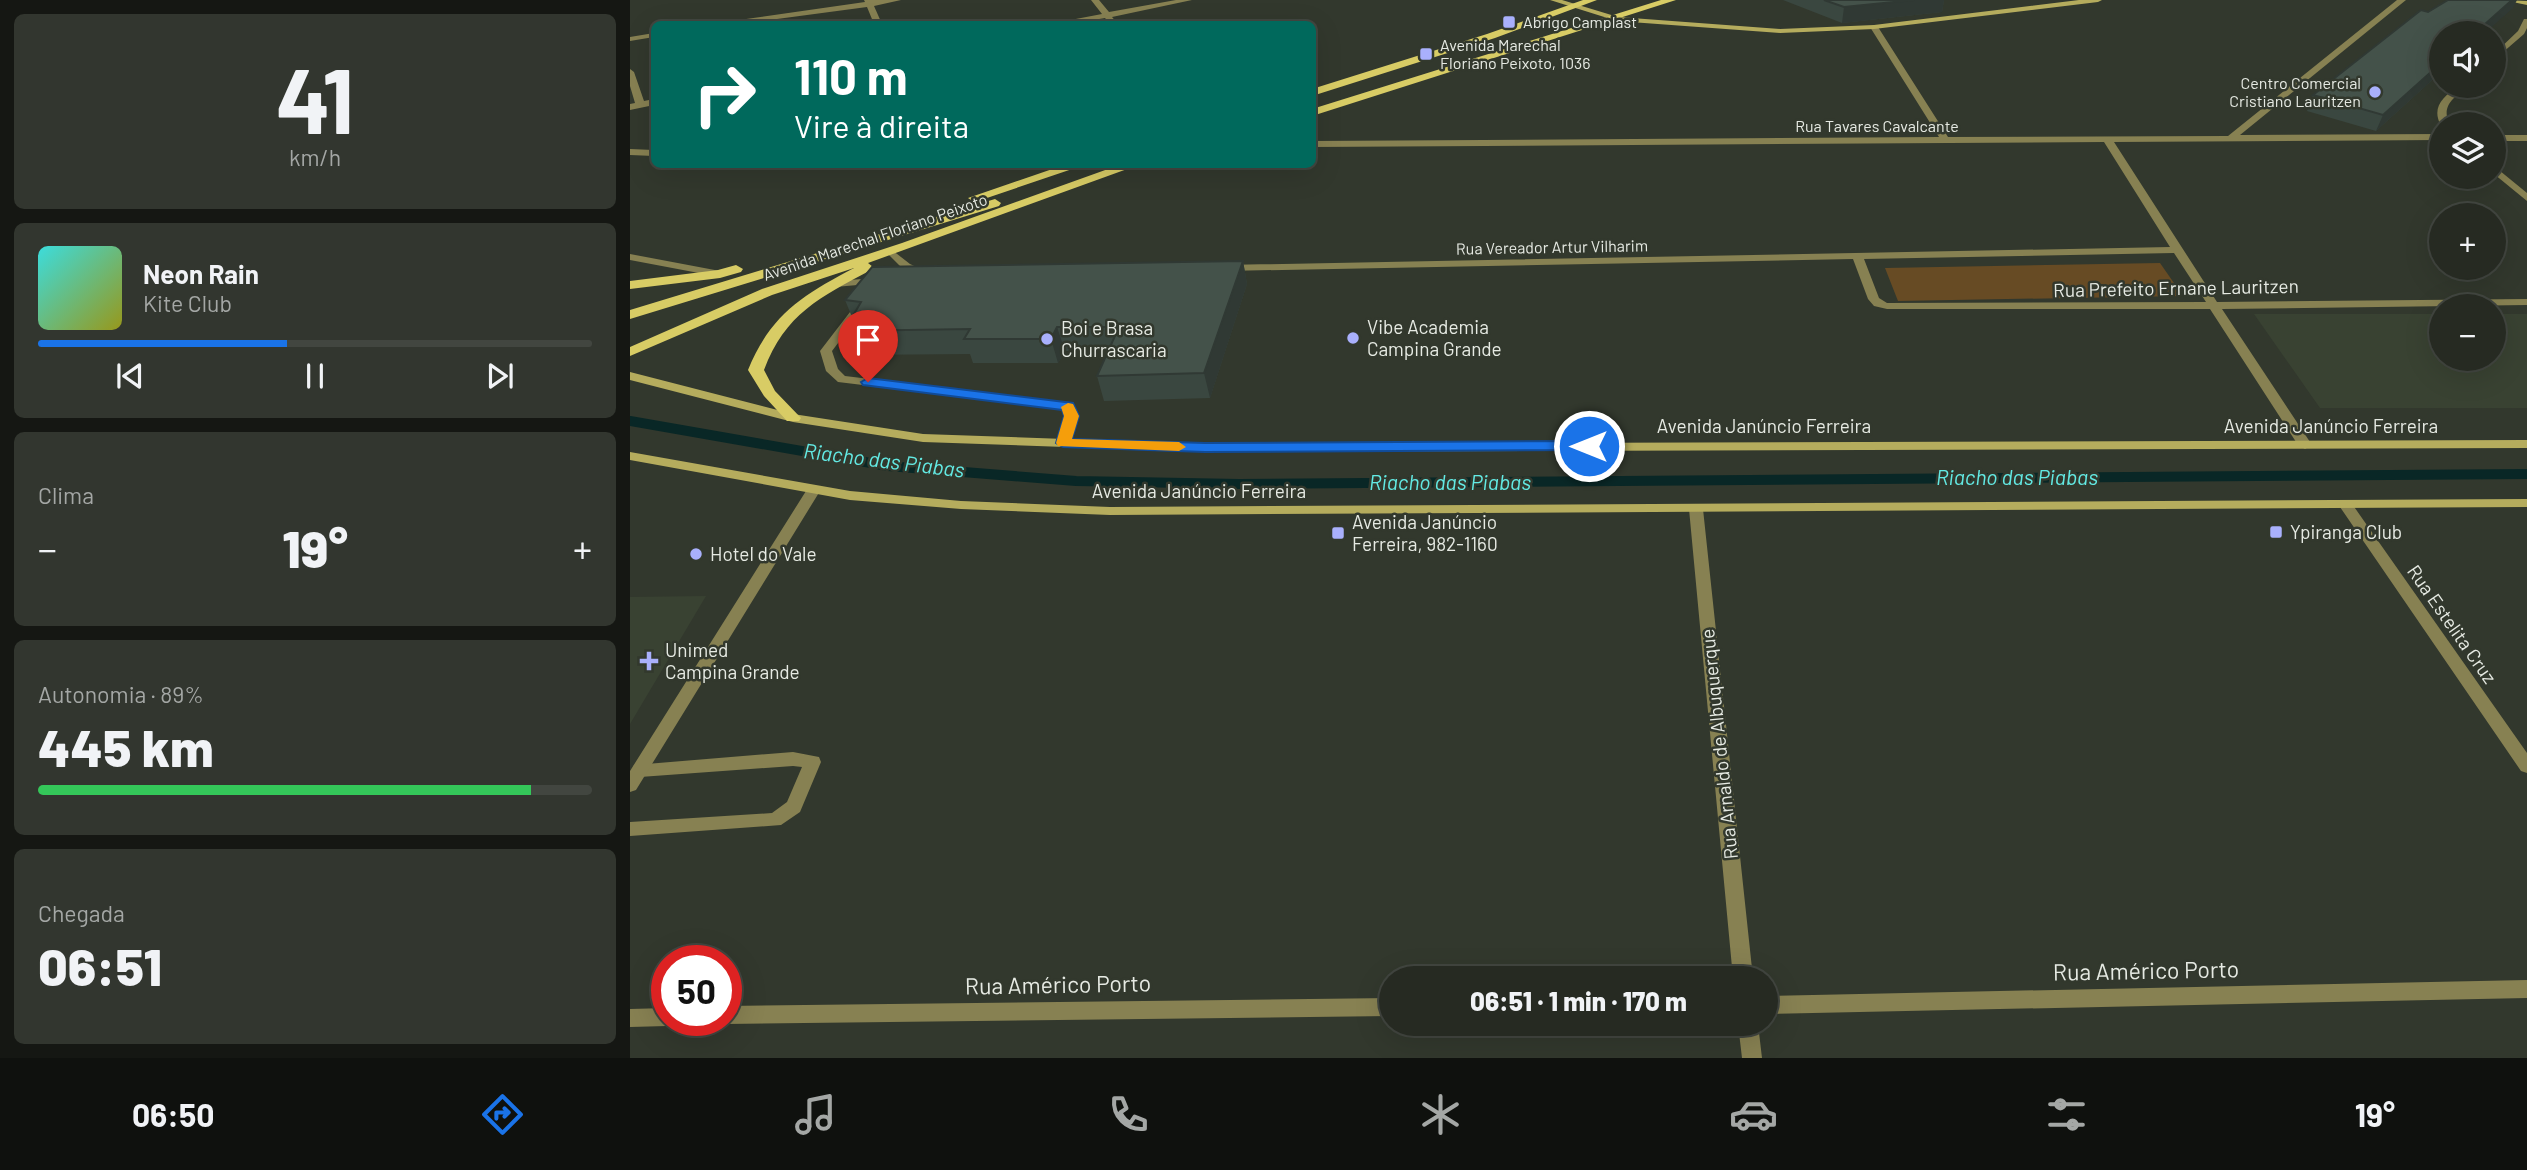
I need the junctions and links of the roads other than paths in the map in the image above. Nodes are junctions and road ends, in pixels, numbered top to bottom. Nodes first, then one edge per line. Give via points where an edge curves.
1 (897, 0) edge
2 (1095, 0) edge
3 (1188, 0) edge
4 (1555, 0) edge
5 (1592, 0) edge
6 (1671, 0) edge
7 (2098, 0) edge
8 (2402, 0) edge
9 (2507, 0) edge
10 (869, 2) edge
11 (2527, 3) edge
12 (1574, 5) junction
13 (1105, 15) junction
14 (1617, 19) junction
15 (744, 21) edge
16 (877, 21) edge
17 (1075, 21) edge
18 (1111, 21) edge
19 (2527, 21) edge
20 (1874, 27) junction
21 (2524, 32) edge
22 (651, 36) edge
23 (630, 39) edge
24 (2506, 48) edge
25 (630, 72) edge
26 (1316, 92) edge
27 (635, 106) edge
28 (1316, 112) edge
29 (2429, 137) edge
30 (2231, 138) junction
31 (2506, 138) edge
32 (2527, 138) edge
33 (2108, 140) junction
34 (1946, 141) junction
35 (1316, 144) edge
36 (630, 152) edge
37 (651, 153) edge
38 (1068, 168) edge
39 (1119, 168) edge
40 (1123, 168) edge
41 (2506, 180) edge
42 (2527, 198) edge
43 (896, 250) junction
44 (2175, 250) junction
45 (1857, 256) junction
46 (630, 257) edge
47 (1218, 268) edge
48 (720, 274) junction
49 (905, 277) edge
50 (835, 284) junction
51 (630, 285) edge
52 (2527, 302) edge
53 (2214, 304) junction
54 (630, 315) edge
55 (630, 352) edge
56 (630, 376) edge
57 (793, 418) junction
58 (1063, 443) junction
59 (2527, 444) edge
60 (2305, 445) junction
61 (630, 456) edge
62 (813, 491) junction
63 (2527, 503) edge
64 (2345, 504) junction
65 (1696, 509) junction
66 (2527, 766) edge
67 (635, 778) edge
68 (630, 828) edge
69 (1742, 966) edge
70 (2527, 989) edge
71 (1778, 1005) edge
72 (1379, 1007) edge
73 (742, 1015) edge
74 (651, 1017) edge
75 (630, 1018) edge
76 (1749, 1036) edge
77 (1752, 1058) edge

1 - 10 street
2 - 13 street
3 - 13 street
4 - 12 main road
5 - 12 main road
6 - 14 main road
7 - 20 main road
8 - 30 street
9 - 11 main road
10 - 15 street
10 - 16 street
12 - 14 main road
12 - 26 main road
13 - 17 street
13 - 18 street
14 - 20 main road via 1780,31
14 - 28 main road
19 - 21 street
20 - 34 street
21 - 24 street
22 - 23 street
25 - 27 street
29 - 30 street, Rua Tavares Cavalcante
30 - 33 street, Rua Tavares Cavalcante
31 - 32 street
33 - 34 street, Rua Tavares Cavalcante
33 - 44 street
34 - 35 street, Rua Tavares Cavalcante
36 - 37 street
38 - 48 main road, Avenida Marechal Floriano Peixoto
39 - 54 main road
40 - 43 main road, Avenida Marechal Floriano Peixoto
41 - 42 street
43 - 49 street via 906,266 930,273
43 - 50 main road
43 - 55 main road, Avenida Marechal Floriano Peixoto via 767,292
44 - 45 street, Rua Vereador Artur Vilharim
44 - 53 street
45 - 47 street, Rua Vereador Artur Vilharim
45 - 53 street, Rua Prefeito Ernane Lauritzen via 1874,299 1887,306
46 - 48 street
48 - 51 main road, Avenida Marechal Floriano Peixoto
50 - 57 main road via 802,302 780,322 764,346 756,370 769,393
50 - 58 street via 886,280 826,351 832,371 842,379 1068,406 1071,416
52 - 53 street, Rua Prefeito Ernane Lauritzen
53 - 60 street
56 - 57 main road, Avenida Janúncio Ferreira
57 - 58 main road, Avenida Janúncio Ferreira via 923,438
58 - 60 main road, Avenida Janúncio Ferreira via 1205,447
59 - 60 main road, Avenida Janúncio Ferreira
61 - 62 main road, Avenida Janúncio Ferreira via 676,461
62 - 65 main road, Avenida Janúncio Ferreira via 1110,511
62 - 67 street
63 - 64 main road, Avenida Janúncio Ferreira
64 - 65 main road, Avenida Janúncio Ferreira
64 - 66 street, Rua Estelita Cruz
65 - 69 street, Rua Arnaldo de Albuquerque
67 - 68 street via 793,760 813,762 794,807 775,820
70 - 71 street, Rua Américo Porto
72 - 73 street, Rua Américo Porto
74 - 75 street
76 - 77 street

